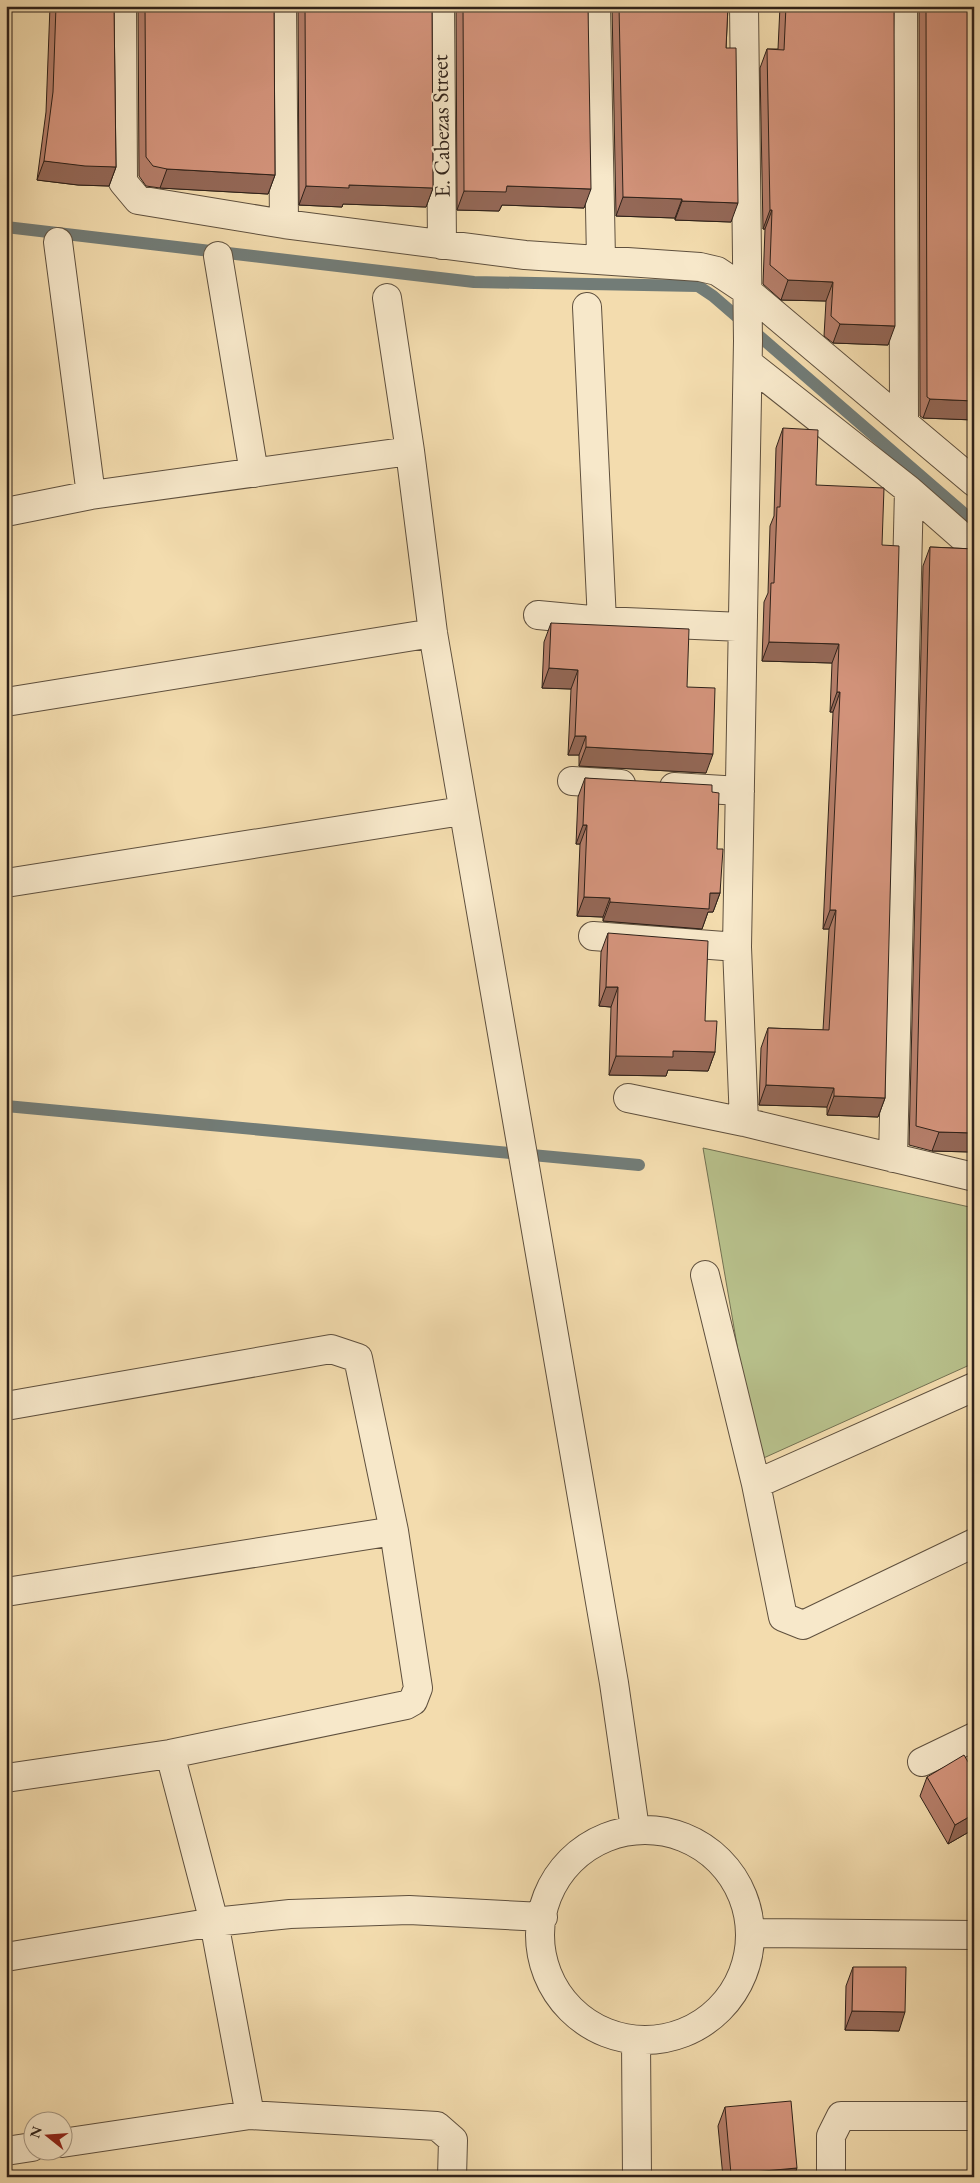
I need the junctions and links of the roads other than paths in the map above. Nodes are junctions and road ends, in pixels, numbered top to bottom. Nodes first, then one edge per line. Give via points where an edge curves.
1 (122, 6) edge
2 (282, 6) edge
3 (440, 6) edge
4 (596, 6) edge
5 (744, 6) edge
6 (903, 6) edge
7 (284, 224) junction
8 (58, 242) dead end
9 (442, 245) junction
10 (218, 256) dead end
11 (601, 259) junction
12 (387, 298) dead end
13 (586, 307) dead end
14 (748, 328) junction
15 (904, 422) junction
16 (410, 451) junction
17 (254, 473) junction
18 (974, 482) edge
19 (910, 490) junction
20 (91, 496) junction
21 (6, 512) edge
22 (974, 547) edge
23 (538, 615) dead end
24 (602, 621) junction
25 (742, 627) junction
26 (433, 633) junction
27 (6, 702) edge
28 (572, 780) dead end
29 (740, 791) junction
30 (462, 811) junction
31 (6, 882) edge
32 (593, 936) dead end
33 (737, 947) junction
34 (628, 1098) dead end
35 (744, 1122) junction
36 (893, 1158) junction
37 (974, 1177) edge
38 (705, 1275) dead end
39 (974, 1387) edge
40 (6, 1406) edge
41 (756, 1484) junction
42 (394, 1531) junction
43 (974, 1543) edge
44 (6, 1592) edge
45 (974, 1737) edge
46 (170, 1754) junction
47 (922, 1762) dead end
48 (6, 1778) edge
49 (635, 1829) junction
50 (542, 1917) junction
51 (214, 1922) junction
52 (751, 1933) junction
53 (974, 1935) edge
54 (6, 1956) edge
55 (636, 2041) junction
56 (250, 2115) junction
57 (974, 2116) edge
58 (72, 2142) edge
59 (22, 2149) edge
60 (6, 2151) edge
61 (452, 2177) edge
62 (637, 2177) edge
63 (831, 2177) edge

1 - 7 street via 123,182 138,200
2 - 7 street
3 - 9 street, E. Cabezas Street
4 - 11 street
5 - 14 street
6 - 15 street
7 - 9 street
8 - 20 street
9 - 11 street via 525,255
10 - 17 street
11 - 14 street via 717,271
12 - 16 street
13 - 24 street
14 - 15 street
14 - 19 street
14 - 25 street
15 - 18 street
16 - 17 street
16 - 26 street
17 - 20 street
19 - 22 street
19 - 36 street
20 - 21 street
23 - 24 street
24 - 25 street
25 - 29 street
26 - 27 street
26 - 30 street
28 - 29 street
29 - 33 street
30 - 31 street
30 - 49 street via 614,1683
32 - 33 street
33 - 35 street
34 - 35 street
35 - 36 street
36 - 37 street
38 - 41 street
39 - 41 street
40 - 42 street via 331,1349 358,1358
41 - 43 street via 783,1617 803,1625
42 - 44 street
42 - 46 street via 418,1688 413,1701
45 - 47 street
46 - 48 street
46 - 51 street
49 - 50 street via 611,1834 585,1848 562,1870 547,1896
49 - 52 street via 675,1832 705,1847 729,1870 744,1900
50 - 51 street via 409,1910 290,1914
50 - 55 street via 542,1957 553,1986 572,2010 596,2029
51 - 54 street
51 - 56 street
52 - 53 street
52 - 55 street via 746,1964 740,1978 713,2016 687,2032 657,2040
55 - 62 street
56 - 58 street
56 - 61 street via 437,2126 453,2140
57 - 63 street via 841,2116 831,2136
59 - 60 street

